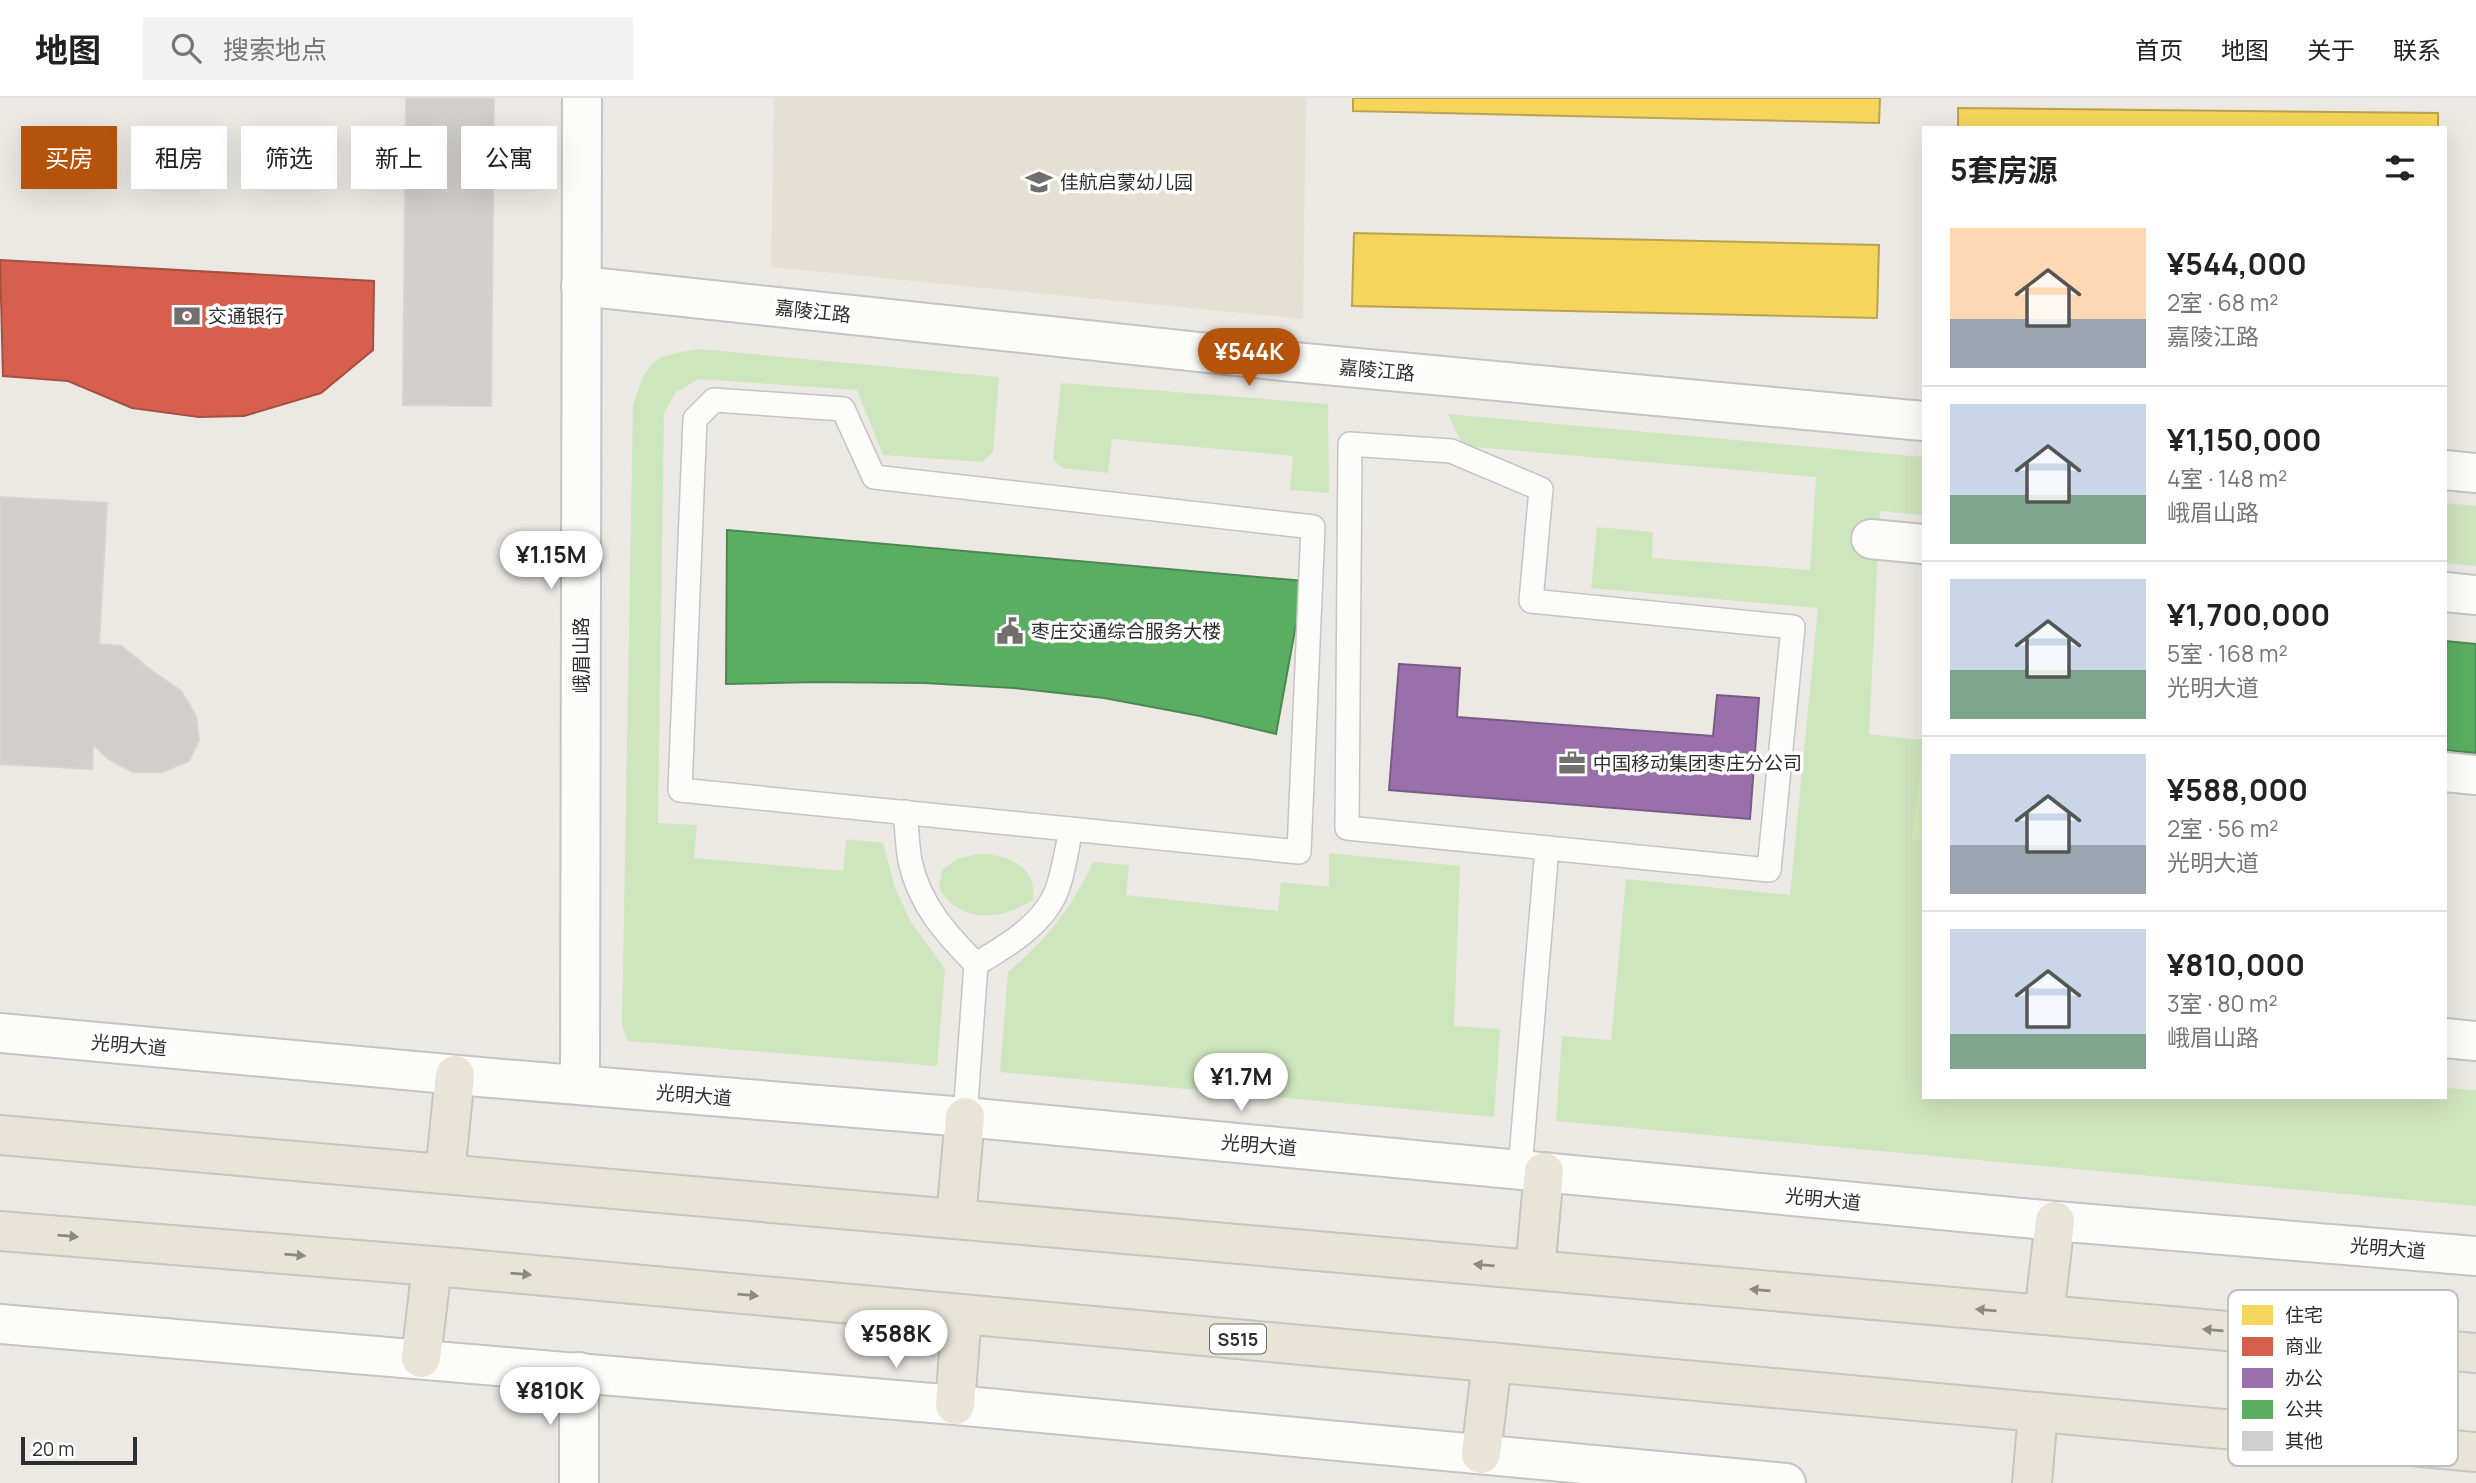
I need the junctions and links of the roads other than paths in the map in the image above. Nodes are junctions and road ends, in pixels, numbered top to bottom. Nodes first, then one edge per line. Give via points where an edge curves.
1 (582, 98) edge
2 (582, 286) junction
3 (1922, 421) edge
4 (2447, 470) edge
5 (2476, 472) edge
6 (1871, 540) dead end
7 (1922, 544) edge
8 (2447, 592) edge
9 (2476, 595) edge
10 (2447, 772) edge
11 (2476, 775) edge
12 (905, 812) junction
13 (1071, 829) junction
14 (1547, 848) junction
15 (976, 964) junction
16 (0, 1033) edge
17 (2447, 1038) edge
18 (2476, 1041) edge
19 (455, 1075) junction
20 (580, 1085) junction
21 (965, 1117) junction
22 (0, 1135) edge
23 (1532, 1171) junction
24 (444, 1174) junction
25 (956, 1219) junction
26 (2054, 1222) junction
27 (0, 1231) edge
28 (2476, 1256) edge
29 (432, 1266) junction
30 (1535, 1270) junction
31 (962, 1314) junction
32 (2045, 1315) junction
33 (0, 1324) edge
34 (2228, 1331) edge
35 (2458, 1351) edge
36 (2476, 1353) edge
37 (421, 1358) junction
38 (1492, 1362) junction
39 (579, 1372) junction
40 (954, 1405) junction
41 (2038, 1412) junction
42 (2228, 1429) edge
43 (2458, 1450) edge
44 (2476, 1452) edge
45 (1481, 1454) junction
46 (579, 1483) edge
47 (1786, 1483) edge
48 (2032, 1483) edge

1 - 2 street, 峨眉山路
2 - 3 street, 嘉陵江路 via 1283,361
2 - 20 street, 峨眉山路
4 - 5 street
6 - 7 street
8 - 9 street
10 - 11 street
12 - 13 lane
12 - 13 lane via 680,790 695,419 714,400 843,409 874,477 1313,527 1299,852
12 - 15 lane via 921,896 946,933
13 - 15 lane via 1058,890 1043,912 1013,942
14 - 14 lane via 1769,870 1793,627 1531,601 1541,489 1451,451 1350,444 1347,828
14 - 23 lane
15 - 21 lane
16 - 19 street, 光明大道
17 - 18 street
19 - 20 street, 光明大道
19 - 24 main road
20 - 21 street, 光明大道
21 - 23 street, 光明大道
21 - 25 main road
22 - 24 main road
23 - 26 street, 光明大道
23 - 30 main road
24 - 25 main road
30 -> 25 main road
26 - 28 street, 光明大道
26 - 32 main road
27 -> 29 main road, S515
29 -> 31 main road, S515
29 - 37 main road
32 -> 30 main road
31 - 38 main road, S515
31 - 40 main road
34 -> 32 main road
33 - 37 street
36 -> 35 main road
37 - 39 street
38 - 41 main road, S515
38 - 45 main road
39 - 40 street
39 - 46 street
40 - 45 street
41 - 42 main road, S515
41 - 48 main road
43 - 44 main road, S515
45 - 47 street

